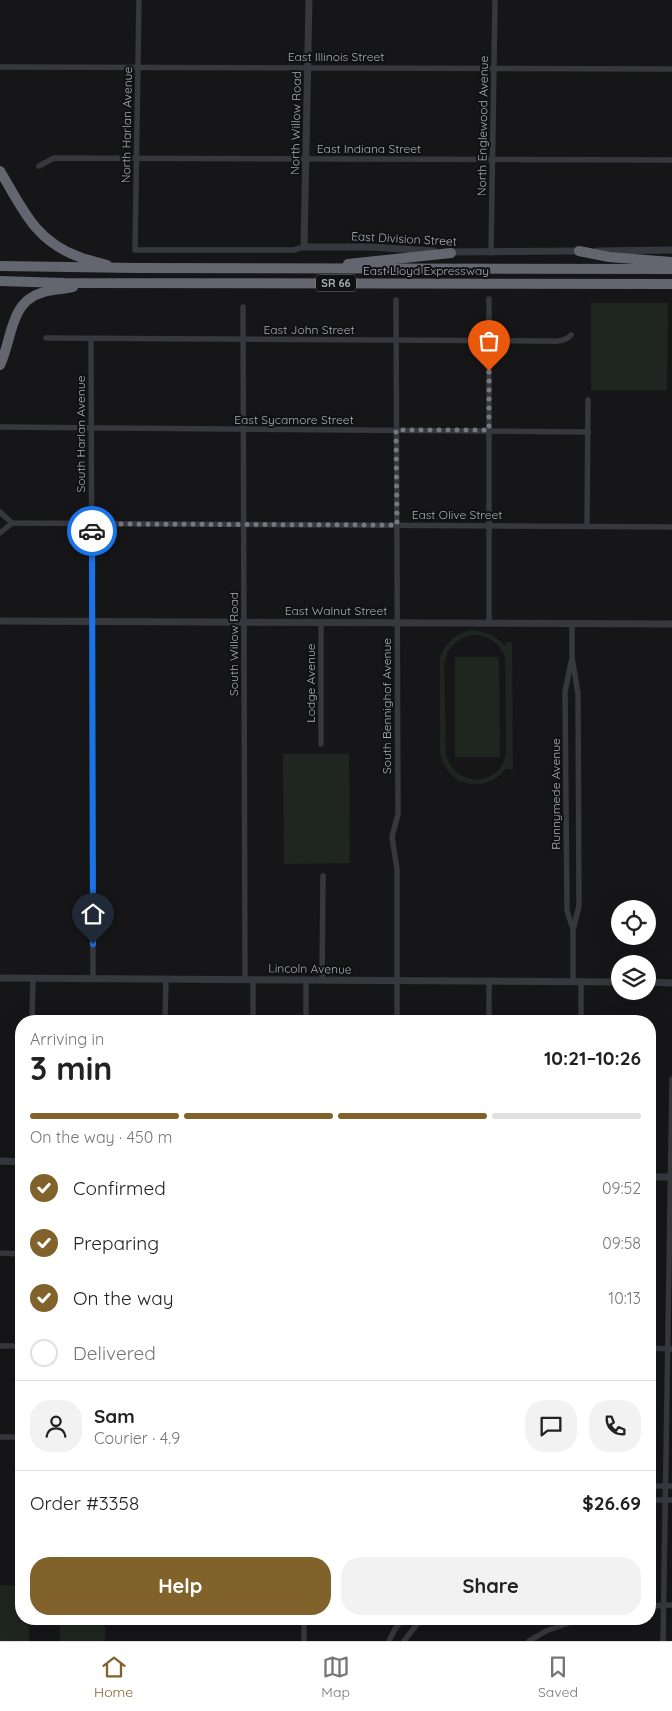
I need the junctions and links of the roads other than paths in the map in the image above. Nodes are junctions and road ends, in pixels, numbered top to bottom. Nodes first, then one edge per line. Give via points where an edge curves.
1 (139, 0) edge
2 (309, 0) edge
3 (495, 0) edge
4 (138, 66) junction
5 (0, 67) edge
6 (308, 67) junction
7 (494, 68) junction
8 (672, 68) edge
9 (136, 158) junction
10 (306, 159) junction
11 (492, 160) junction
12 (672, 160) edge
13 (39, 166) dead end
14 (0, 171) edge
15 (304, 247) junction
16 (135, 250) joint
17 (672, 250) edge
18 (580, 251) junction
19 (451, 253) junction
20 (491, 253) junction
21 (672, 262) edge
22 (0, 266) edge
23 (118, 268) junction
24 (325, 268) junction
25 (672, 269) edge
26 (0, 281) edge
27 (92, 283) junction
28 (672, 285) edge
29 (489, 299) dead end
30 (396, 300) dead end
31 (243, 307) dead end
32 (571, 336) dead end
33 (46, 338) dead end
34 (91, 339) junction
35 (244, 340) junction
36 (396, 340) junction
37 (489, 341) junction
38 (0, 365) edge
39 (588, 400) dead end
40 (0, 427) edge
41 (91, 428) junction
42 (244, 429) junction
43 (396, 430) junction
44 (489, 430) junction
45 (588, 432) junction
46 (0, 512) edge
47 (12, 523) junction
48 (92, 524) junction
49 (244, 525) junction
50 (397, 525) junction
51 (490, 526) junction
52 (587, 526) junction
53 (672, 527) edge
54 (0, 533) edge
55 (0, 621) edge
56 (92, 621) junction
57 (244, 622) junction
58 (321, 622) junction
59 (397, 622) junction
60 (489, 623) junction
61 (572, 623) junction
62 (672, 624) edge
63 (572, 658) junction
64 (322, 744) dead end
65 (323, 876) dead end
66 (573, 930) junction
67 (0, 978) edge
68 (33, 979) junction
69 (93, 979) junction
70 (166, 979) junction
71 (249, 980) junction
72 (306, 980) junction
73 (322, 980) junction
74 (398, 981) junction
75 (489, 981) junction
76 (573, 982) junction
77 (582, 982) junction
78 (611, 982) edge
79 (656, 982) edge
80 (672, 983) edge
81 (32, 1015) edge
82 (165, 1015) edge
83 (252, 1015) edge
84 (306, 1015) edge
85 (397, 1015) edge
86 (489, 1015) edge
87 (581, 1015) edge
88 (672, 1079) edge
89 (0, 1161) edge
90 (15, 1162) edge
91 (656, 1177) edge
92 (671, 1177) edge
93 (0, 1254) edge
94 (15, 1254) edge
95 (670, 1265) edge
96 (0, 1346) edge
97 (15, 1346) edge
98 (656, 1348) edge
99 (670, 1349) edge
100 (0, 1437) edge
101 (15, 1437) edge
102 (656, 1486) edge
103 (669, 1486) edge
104 (669, 1499) edge
105 (656, 1500) edge
106 (664, 1605) junction
107 (656, 1606) edge
108 (672, 1606) edge
109 (304, 1625) edge
110 (398, 1625) edge
111 (416, 1625) edge
112 (563, 1625) edge
113 (304, 1641) edge
114 (389, 1641) edge
115 (404, 1641) edge
116 (529, 1641) edge
117 (663, 1641) edge

1 - 4 street, North Harlan Avenue
2 - 6 street, North Willow Road
3 - 7 street, North Englewood Avenue
4 - 5 street, East Illinois Street
4 - 6 street, East Illinois Street
4 - 9 street, North Harlan Avenue
6 - 7 street, East Illinois Street
6 - 10 street, North Willow Road
7 - 8 street, East Illinois Street
7 - 11 street, North Englewood Avenue
9 - 10 street, East Indiana Street
9 - 13 street, East Indiana Street via 54,158
9 - 16 street, North Harlan Avenue
10 - 11 street, East Indiana Street
10 - 15 street, North Willow Road
11 - 12 street, East Indiana Street
11 - 20 street, North Englewood Avenue
14 - 23 highway, SR 66 via 29,221 43,236 77,257
15 - 16 street, East Division Street via 293,250
15 - 19 street, East Division Street via 370,247
17 - 18 street, East Division Street
18 - 20 street, East Division Street
18 - 21 highway via 609,257
19 - 20 street, East Division Street
19 - 24 highway via 361,261
22 - 23 highway, East Lloyd Expressway
23 - 24 highway, East Lloyd Expressway / SR 66
24 - 25 highway, East Lloyd Expressway / SR 66
26 - 27 highway, East Lloyd Expressway / SR 66
27 - 28 highway, East Lloyd Expressway / SR 66
27 - 38 highway via 33,296 12,322
29 - 37 street
30 - 36 street, South Bennighof Avenue
31 - 35 street, South Willow Road
32 - 37 street, East John Street via 560,341
33 - 34 street, East John Street
34 - 35 street, East John Street
34 - 41 street, South Harlan Avenue
35 - 36 street, East John Street
35 - 42 street, South Willow Road
36 - 37 street, East John Street
36 - 43 street, South Bennighof Avenue
37 - 44 street
39 - 45 street
40 - 41 street, East Sycamore Street
41 - 42 street, East Sycamore Street
41 - 48 street, South Harlan Avenue
42 - 43 street, East Sycamore Street
42 - 49 street, South Willow Road
43 - 44 street, East Sycamore Street
43 - 50 street, South Bennighof Avenue
44 - 45 street, East Sycamore Street
44 - 51 street
45 - 52 street
46 - 47 street
47 - 48 street, East Olive Street
47 - 54 street
48 - 49 street, East Olive Street
48 - 56 street, South Harlan Avenue
49 - 50 street, East Olive Street
49 - 57 street, South Willow Road
50 - 51 street, East Olive Street
50 - 59 street, South Bennighof Avenue
51 - 52 street, East Olive Street
51 - 60 street
52 - 53 street, East Olive Street
55 - 56 street, East Walnut Street
56 - 57 street, East Walnut Street
56 - 69 street, South Harlan Avenue
57 - 58 street, East Walnut Street
57 - 71 street, South Willow Road
58 - 59 street, East Walnut Street
58 - 64 street, Lodge Avenue
59 - 60 street, East Walnut Street
59 - 74 street, South Bennighof Avenue via 398,814 392,837 397,869
60 - 61 street, East Walnut Street
61 - 62 street, East Walnut Street
61 - 63 street, Runnymede Avenue
63 - 66 street, Runnymede Avenue via 578,693 579,897
63 - 66 street, Runnymede Avenue via 565,692 567,911
65 - 73 street
66 - 76 street, Runnymede Avenue
67 - 68 street, Lincoln Avenue
68 - 69 street, Lincoln Avenue
68 - 81 street
69 - 70 street, Lincoln Avenue
70 - 71 street, Lincoln Avenue
70 - 82 street
71 - 72 street, Lincoln Avenue
71 - 83 street, South Willow Road
72 - 73 street, Lincoln Avenue
72 - 84 street
73 - 74 street, Lincoln Avenue
74 - 75 street, Lincoln Avenue
74 - 85 street, South Bennighof Avenue
75 - 76 street, Lincoln Avenue
75 - 86 street
76 - 77 street, Lincoln Avenue
77 - 78 street, Lincoln Avenue
77 - 87 street
79 - 80 street
88 - 92 street
89 - 90 street
91 - 92 street
92 - 95 street
93 - 94 street
95 - 99 street
96 - 97 street
98 - 99 street
99 - 103 street
100 - 101 street
102 - 103 street
103 - 104 street
104 - 105 street
104 - 106 street
106 - 107 street
106 - 108 street
106 - 117 street
109 - 113 street
110 - 114 street
111 - 115 street
112 - 116 street

